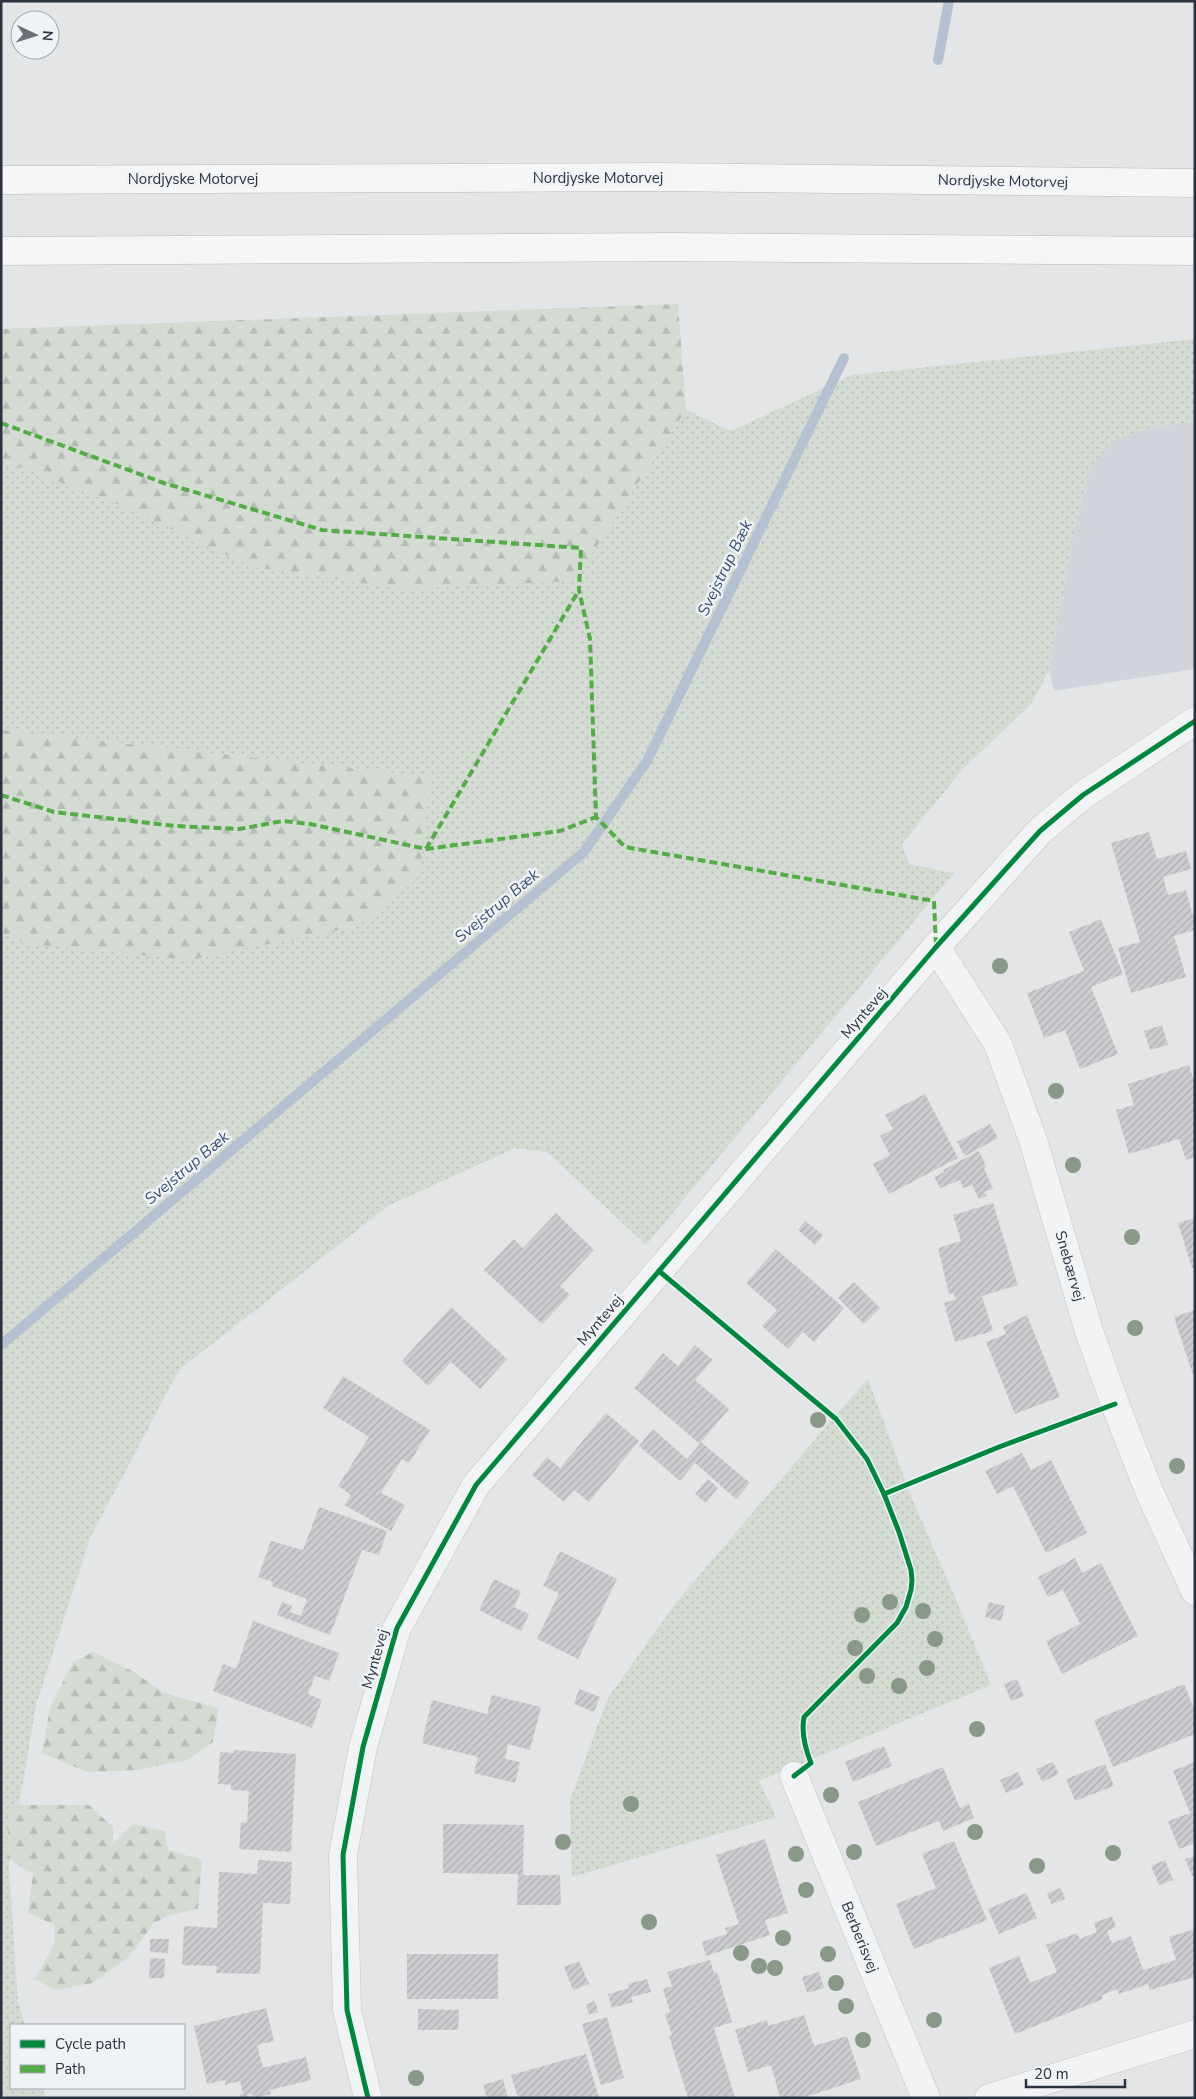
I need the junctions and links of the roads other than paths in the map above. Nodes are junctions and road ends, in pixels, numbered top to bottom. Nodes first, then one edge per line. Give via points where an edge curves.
1 (1, 180) edge
2 (1195, 183) edge
3 (1, 250) edge
4 (1195, 252) edge
5 (1195, 721) edge
6 (936, 947) junction
7 (1195, 1591) edge
8 (794, 1776) dead end
9 (1195, 2034) edge
10 (368, 2098) edge
11 (926, 2098) edge
12 (988, 2098) edge

1 - 2 highway, Nordjyske Motorvej via 659,177
3 - 4 highway via 672,247
5 - 6 street, Myntevej via 1083,795 1040,831
6 - 7 street, Snebærvej via 998,1044 1033,1140 1114,1404
6 - 10 street, Myntevej via 476,1485 397,1628 363,1747 343,1855 347,2010
8 - 11 street, Berberisvej
9 - 12 street

